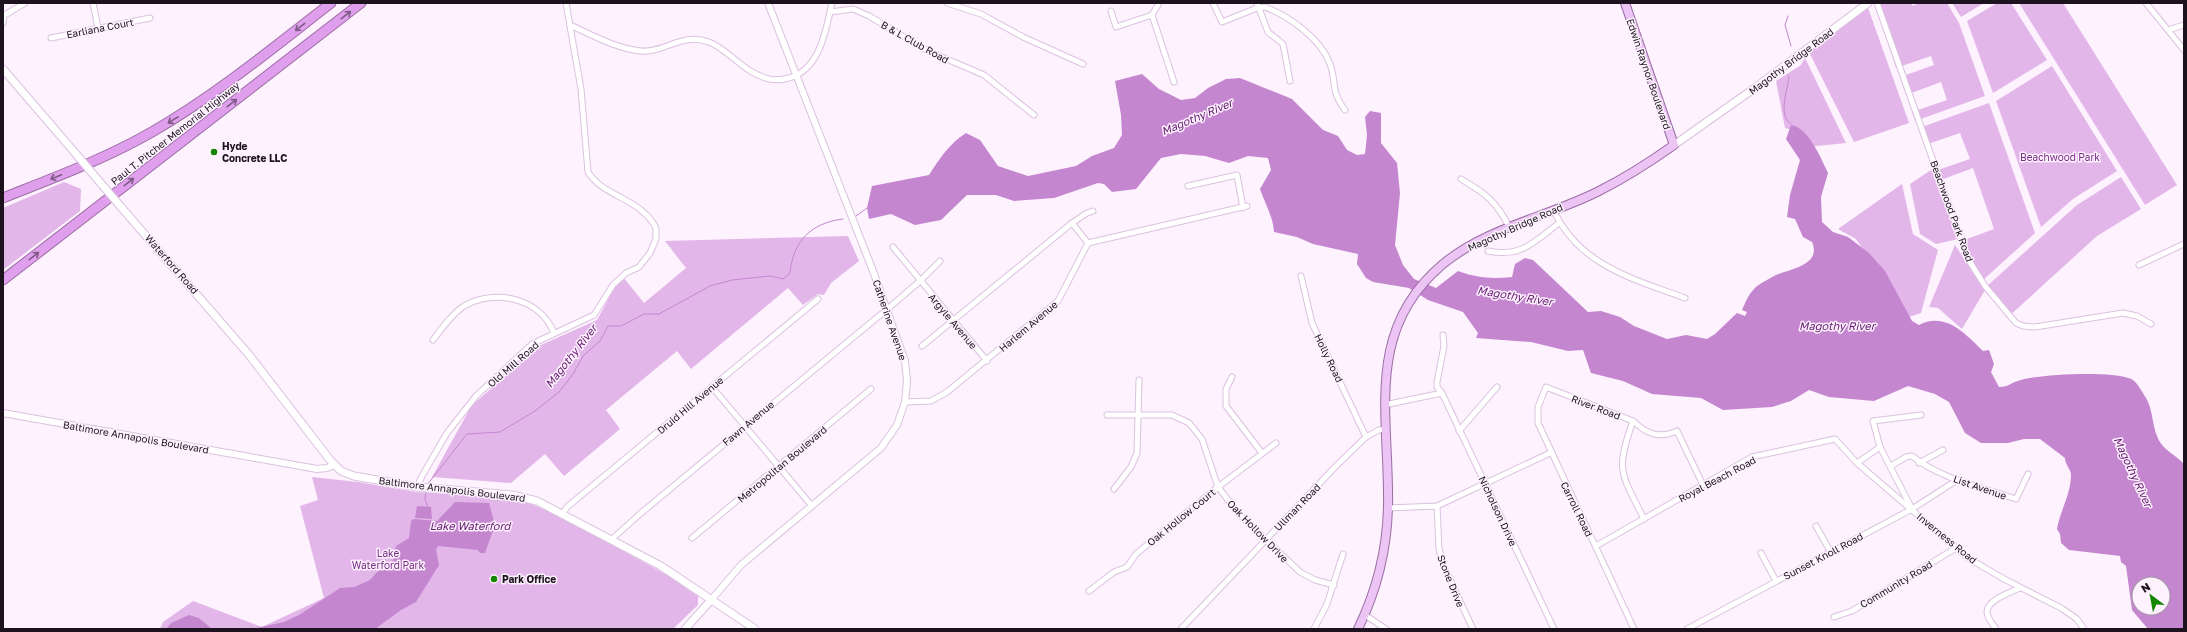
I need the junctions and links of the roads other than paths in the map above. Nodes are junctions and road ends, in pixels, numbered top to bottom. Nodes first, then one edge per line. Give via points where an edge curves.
1 (25, 3) edge
2 (93, 3) edge
3 (331, 3) edge
4 (361, 3) edge
5 (566, 3) edge
6 (768, 3) edge
7 (832, 3) edge
8 (946, 3) edge
9 (1159, 3) edge
10 (1213, 3) edge
11 (1625, 3) edge
12 (1868, 3) edge
13 (1877, 3) edge
14 (2146, 3) edge
15 (1257, 5) edge
16 (1111, 10) dead end
17 (830, 12) junction
18 (1152, 15) junction
19 (3, 16) edge
20 (150, 18) dead end
21 (3, 23) edge
22 (570, 25) junction
23 (2184, 25) edge
24 (98, 28) junction
25 (2168, 30) junction
26 (51, 38) dead end
27 (2184, 50) edge
28 (1083, 64) dead end
29 (3, 69) edge
30 (797, 76) junction
31 (1290, 81) dead end
32 (1174, 82) dead end
33 (1345, 110) dead end
34 (1034, 115) dead end
35 (1674, 145) junction
36 (1461, 178) dead end
37 (1188, 186) dead end
38 (3, 198) edge
39 (1553, 209) junction
40 (1093, 211) dead end
41 (1072, 223) junction
42 (1559, 223) junction
43 (1509, 227) junction
44 (1088, 243) junction
45 (2184, 244) edge
46 (893, 247) dead end
47 (1488, 251) dead end
48 (940, 261) dead end
49 (2139, 265) dead end
50 (1301, 276) dead end
51 (3, 280) edge
52 (920, 281) junction
53 (1685, 298) dead end
54 (818, 299) dead end
55 (886, 310) junction
56 (954, 322) junction
57 (2151, 324) dead end
58 (554, 333) junction
59 (1443, 335) dead end
60 (433, 340) dead end
61 (922, 346) dead end
62 (987, 361) junction
63 (1232, 376) dead end
64 (1140, 380) dead end
65 (712, 387) junction
66 (1497, 387) dead end
67 (1546, 387) joint
68 (871, 389) dead end
69 (1442, 393) junction
70 (905, 402) junction
71 (1384, 405) junction
72 (3, 413) edge
73 (1138, 414) junction
74 (1107, 415) dead end
75 (1921, 415) dead end
76 (1633, 422) junction
77 (745, 427) junction
78 (1386, 430) junction
79 (1459, 431) junction
80 (1366, 438) junction
81 (1276, 443) dead end
82 (1880, 447) junction
83 (1943, 450) dead end
84 (1262, 453) junction
85 (1550, 453) junction
86 (1857, 463) junction
87 (1919, 463) junction
88 (334, 465) junction
89 (1891, 466) junction
90 (778, 467) junction
91 (2028, 474) dead end
92 (1957, 480) junction
93 (1486, 484) junction
94 (1703, 485) junction
95 (417, 487) junction
96 (1218, 487) junction
97 (1114, 489) dead end
98 (812, 506) junction
99 (1437, 506) junction
100 (1388, 508) junction
101 (1912, 509) junction
102 (563, 513) junction
103 (1644, 519) junction
104 (1816, 526) dead end
105 (692, 538) dead end
106 (612, 539) junction
107 (1266, 539) junction
108 (1596, 546) junction
109 (1956, 548) junction
110 (1830, 551) junction
111 (1761, 553) dead end
112 (1343, 554) dead end
113 (1776, 581) junction
114 (1334, 585) junction
115 (2020, 588) junction
116 (1089, 591) dead end
117 (712, 599) junction
118 (1365, 616) junction
119 (1834, 618) dead end
120 (685, 629) edge
121 (755, 629) edge
122 (1181, 629) edge
123 (1314, 629) edge
124 (1358, 629) edge
125 (1386, 629) edge
126 (1473, 629) edge
127 (1554, 629) edge
128 (1634, 629) edge
129 (1687, 629) edge
130 (1996, 629) edge
131 (2084, 629) edge

1 - 19 street
2 - 24 street
3 -> 38 highway, Paul T. Pitcher Memorial Highway via 231,81 175,119 109,154
51 -> 4 highway, Paul T. Pitcher Memorial Highway
5 - 22 street, Old Mill Road
6 - 30 street, Catherine Avenue
7 - 17 street
8 - 28 street via 981,14 1023,37
9 - 18 street
10 - 15 street via 1222,22
11 - 35 main road, Edwin Raynor Boulevard
12 - 35 main road, Magothy Bridge Road
13 - 57 street, Beachwood Park Road via 1968,259 2002,307 2016,323 2023,326 2035,327 2123,313 2137,316
14 - 25 street
15 - 31 street via 1268,32 1283,44
15 - 33 street via 1271,10 1307,32 1330,64 1335,94
16 - 18 street via 1116,27
17 - 30 street via 812,64
17 - 34 street, B & L Club Road via 852,9 869,16 928,51 984,74
18 - 32 street
19 - 21 street
20 - 24 street, Earliana Court
22 - 30 street via 620,46 642,52 657,50 674,42 709,42 765,79 777,81
22 - 58 street, Old Mill Road via 582,90 588,172 595,181 644,210 656,228 656,240 639,267 626,273 613,285 594,315
23 - 25 street
24 - 26 street, Earliana Court
25 - 27 street
29 - 88 main road, Waterford Road, bridge via 250,356
30 - 55 street, Catherine Avenue
35 - 39 main road, Magothy Bridge Road via 1641,168 1598,192
36 - 43 street via 1500,209
37 - 44 street via 1237,175 1245,207
39 - 42 street
39 - 43 main road, Magothy Bridge Road
40 - 41 street
41 - 44 street
41 - 56 street
42 - 47 street via 1525,248 1515,252 1504,254
42 - 53 street via 1574,240 1607,268
43 - 71 main road, Magothy Bridge Road via 1466,247 1443,264 1413,298 1405,310 1388,352
44 - 62 street, Harlem Avenue via 1058,301
45 - 49 street
46 - 52 street, Argyle Avenue
48 - 52 street
50 - 80 street, Holly Road via 1312,323
52 - 55 street
52 - 56 street, Argyle Avenue
54 - 65 street, Druid Hill Avenue
55 - 70 street, Catherine Avenue via 905,361
55 - 77 street, Fawn Avenue
56 - 61 street
56 - 62 street, Argyle Avenue
58 - 60 street via 549,322 532,306 508,298 491,297 460,309
58 - 95 street, Old Mill Road via 532,344 476,396 447,434
59 - 69 street, Nicholson Drive via 1444,346 1436,382
62 - 70 street, Harlem Avenue via 931,401
63 - 84 street via 1226,389 1226,406
64 - 73 street
65 - 77 street
65 - 102 street, Druid Hill Avenue
66 - 79 street
67 - 76 street, River Road
67 - 85 street, Carroll Road via 1538,407 1538,423
68 - 90 street, Metropolitan Boulevard
69 - 71 street
69 - 79 street, Nicholson Drive
70 - 98 street, Catherine Avenue via 897,425 881,448
71 - 78 main road, Magothy Bridge Road
72 - 88 street, Baltimore Annapolis Boulevard via 317,469
73 - 74 street, Oak Hollow Drive
73 - 96 street, Oak Hollow Drive via 1172,415 1189,423 1202,439
73 - 97 street via 1137,453
75 - 82 street via 1873,421
76 - 94 street, River Road via 1655,435 1668,435 1677,431
76 - 103 street via 1621,459 1623,477
77 - 90 street
77 - 106 street, Fawn Avenue
78 - 80 street, Ullman Road via 1379,430
78 - 100 main road, Magothy Bridge Road
79 - 93 street, Nicholson Drive
80 - 107 street, Ullman Road
81 - 84 street, Oak Hollow Court
82 - 86 street
82 - 89 street
83 - 87 street
84 - 96 street, Oak Hollow Court
85 - 93 street
85 - 108 street, Carroll Road
86 - 94 street, Royal Beach Road via 1835,439 1752,458
86 - 101 street, Inverness Road
87 - 89 street, List Avenue via 1909,456
87 - 92 street, List Avenue
88 - 95 main road, Baltimore Annapolis Boulevard via 349,475
89 - 101 street
90 - 98 street
90 - 105 street, Metropolitan Boulevard
91 - 92 street, List Avenue via 2016,499
92 - 101 street, Sunset Knoll Road
93 - 99 street
93 - 127 street, Nicholson Drive
94 - 103 street, Royal Beach Road
95 - 102 main road, Baltimore Annapolis Boulevard via 521,496
96 - 107 street, Oak Hollow Drive via 1240,514
96 - 116 street, Oak Hollow Court via 1136,554 1127,567 1114,572
98 - 117 street, Catherine Avenue via 741,565
99 - 100 street
99 - 126 street, Stone Drive via 1439,549 1444,567
100 - 118 main road, Magothy Bridge Road via 1384,553
101 - 109 street, Inverness Road
101 - 110 street, Sunset Knoll Road
102 - 106 main road, Baltimore Annapolis Boulevard
103 - 108 street, Royal Beach Road
104 - 110 street
106 - 117 main road, Baltimore Annapolis Boulevard via 661,566
107 - 114 street, Oak Hollow Drive via 1300,572
107 - 122 street, Ullman Road
108 - 128 street, Carroll Road
109 - 115 street, Inverness Road via 1968,558
109 - 119 street, Community Road via 1852,611
110 - 113 street, Sunset Knoll Road
111 - 113 street
112 - 114 street
113 - 129 street, Sunset Knoll Road
114 - 123 street
115 - 130 street via 1995,600 1987,609
115 - 131 street, Inverness Road via 2068,612
117 - 120 main road
117 - 121 main road, Baltimore Annapolis Boulevard
118 - 124 main road, Magothy Bridge Road
118 - 125 street

